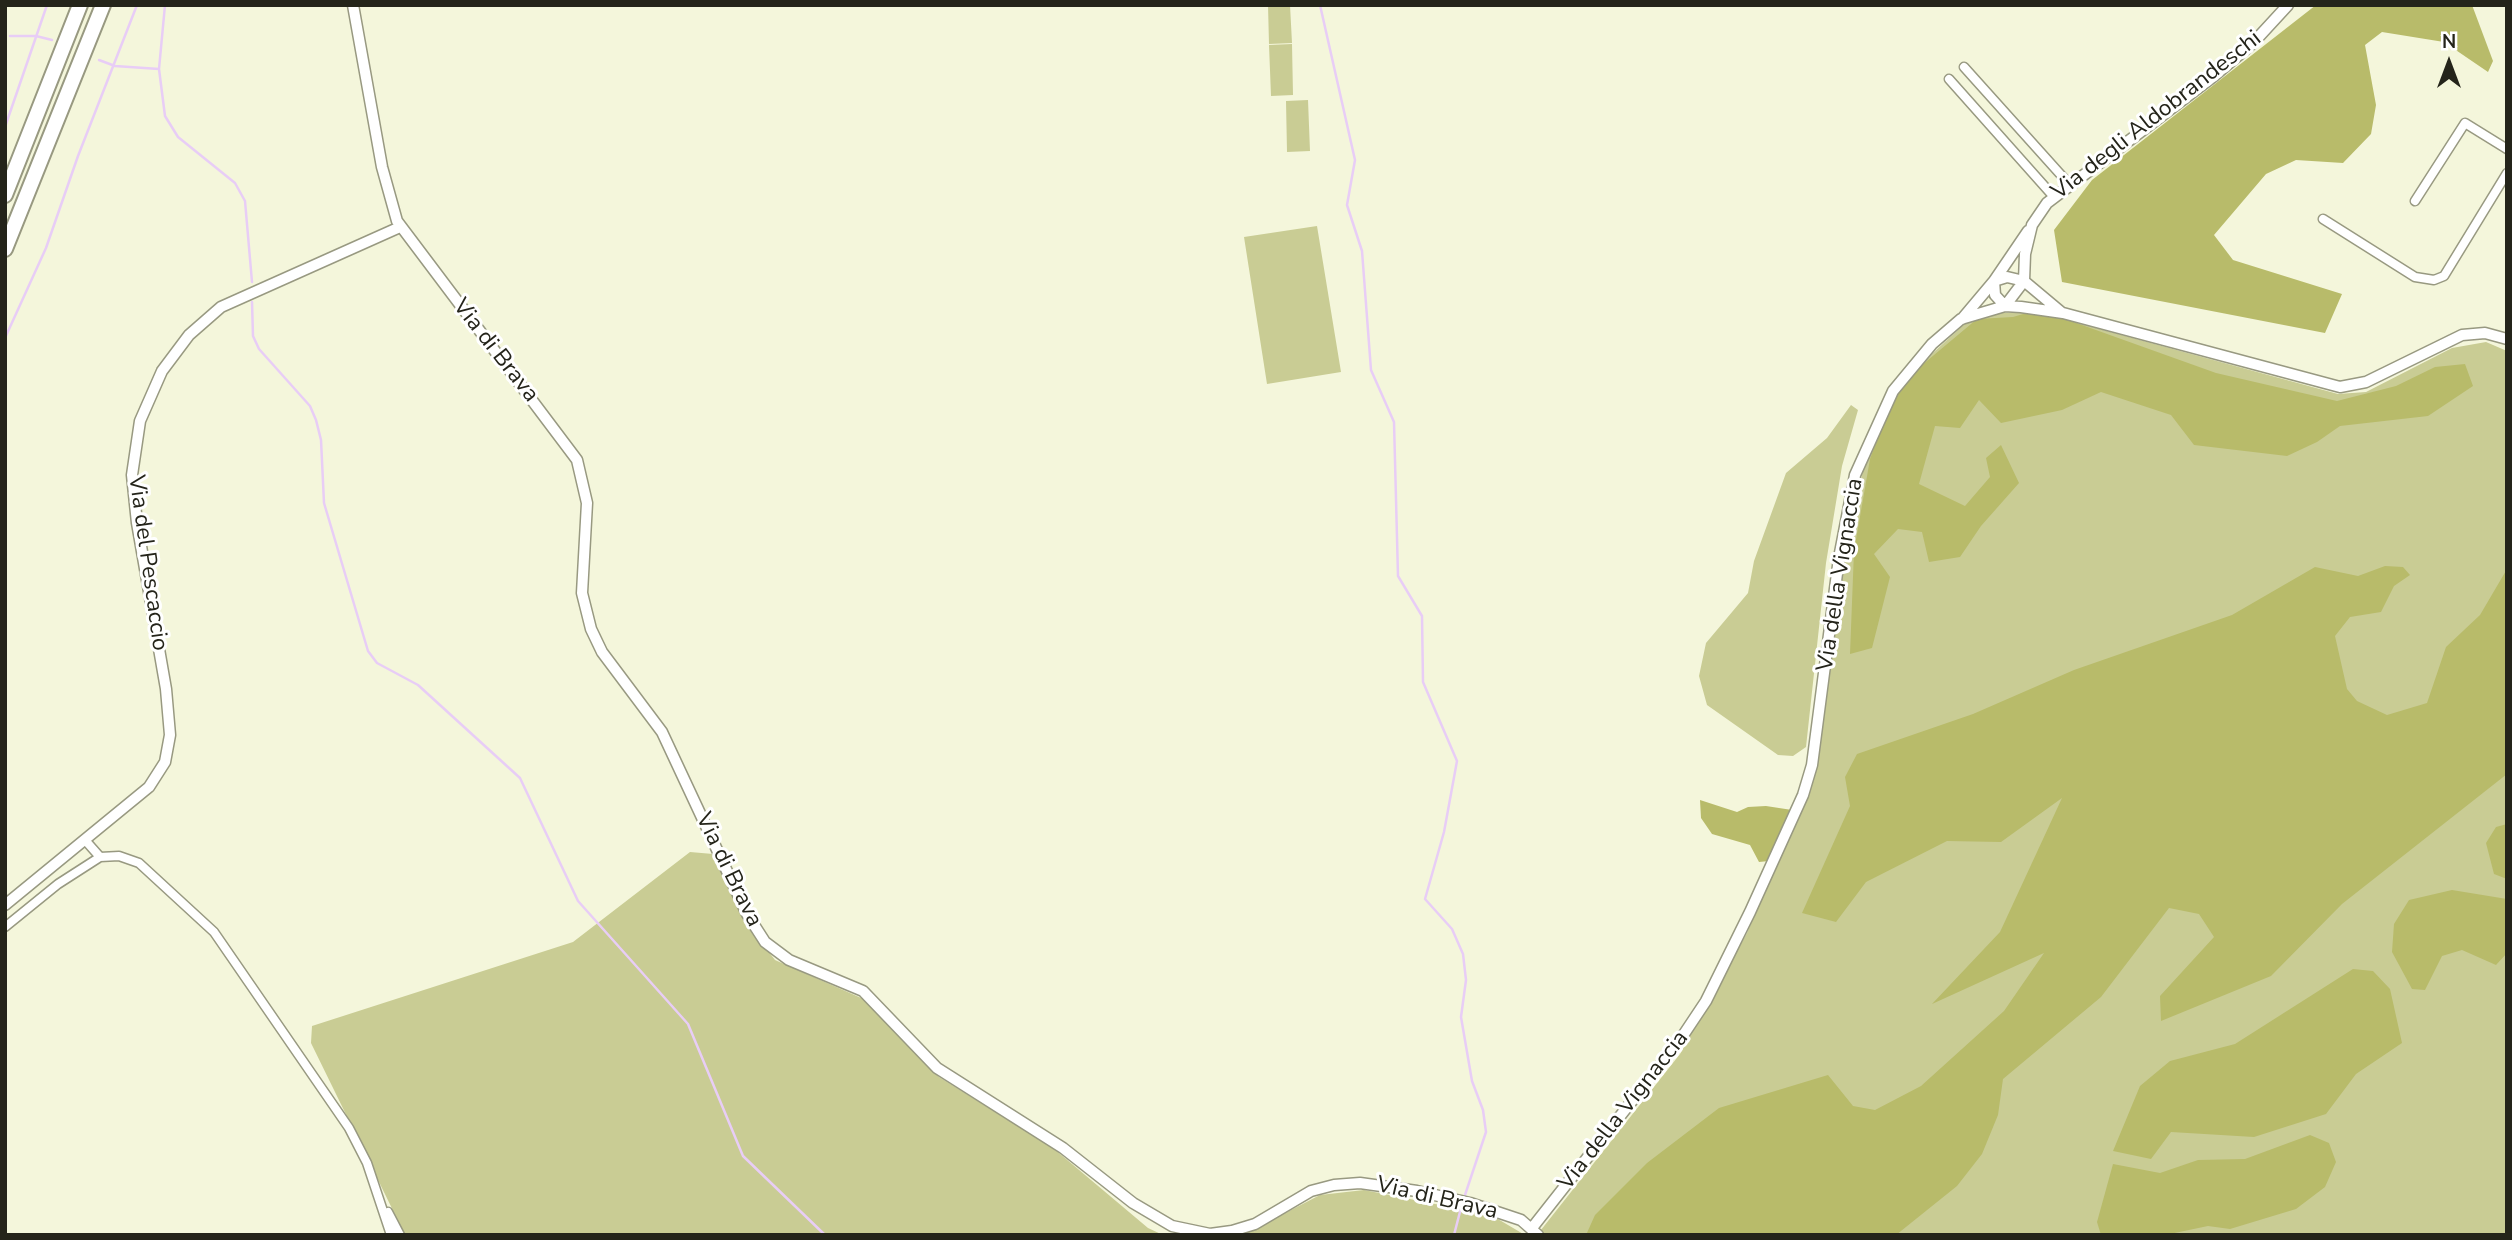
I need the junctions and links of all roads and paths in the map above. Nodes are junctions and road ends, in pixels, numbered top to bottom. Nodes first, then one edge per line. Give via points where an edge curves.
1 (80, 5) edge
2 (103, 5) edge
3 (353, 5) edge
4 (2288, 5) edge
5 (1964, 66) dead end
6 (1949, 79) dead end
7 (2507, 149) edge
8 (2507, 173) edge
9 (2070, 185) junction
10 (5, 195) edge
11 (2054, 197) junction
12 (2415, 201) dead end
13 (2323, 219) dead end
14 (2032, 225) junction
15 (400, 227) junction
16 (5, 249) edge
17 (1994, 281) junction
18 (2024, 281) junction
19 (2005, 306) junction
20 (2063, 313) junction
21 (1961, 319) junction
22 (2507, 339) edge
23 (85, 840) junction
24 (100, 856) junction
25 (5, 905) edge
26 (5, 927) edge
27 (381, 1200) junction
28 (1535, 1231) edge
29 (391, 1235) edge
30 (400, 1235) edge

1 - 10 highway
2 - 16 highway
3 - 15 street, Via di Brava via 382,167
4 - 9 street, Via degli Aldobrandeschi via 2214,76
5 - 9 street
6 - 11 street
7 - 12 street via 2465,123
8 - 13 street via 2444,276 2434,280 2415,277
9 - 11 street, Via degli Aldobrandeschi
11 - 14 street, Via degli Aldobrandeschi
14 - 17 street
14 - 18 street, Via degli Aldobrandeschi
15 - 23 street, Via del Pescaccio via 239,298 206,318 158,379 140,421 132,485 170,735 164,762 149,786
15 - 28 street, Via di Brava via 577,460 587,503 582,593 590,629 662,732 747,914 770,946 796,964 863,990 937,1068 1063,1148 1133,1203 1172,1226 1210,1234 1231,1231 1255,1224 1311,1191 1342,1183 1376,1184 1470,1203 1510,1216
17 - 18 street via 2007,277
17 - 19 street via 1995,295
17 - 21 street
18 - 19 street
18 - 20 street
19 - 20 street, Via della Vignaccia
19 - 21 street, Via della Vignaccia
20 - 22 street, Via della Vignaccia via 2340,387 2366,382 2462,335 2485,333
21 - 28 street, Via della Vignaccia via 1932,344 1893,391 1855,475 1839,558 1812,765 1750,912 1706,1001 1680,1040
23 - 24 street
23 - 25 street, Via del Pescaccio
24 - 26 street
24 - 27 street via 139,863 214,932 349,1128
27 - 29 street
27 - 30 street

